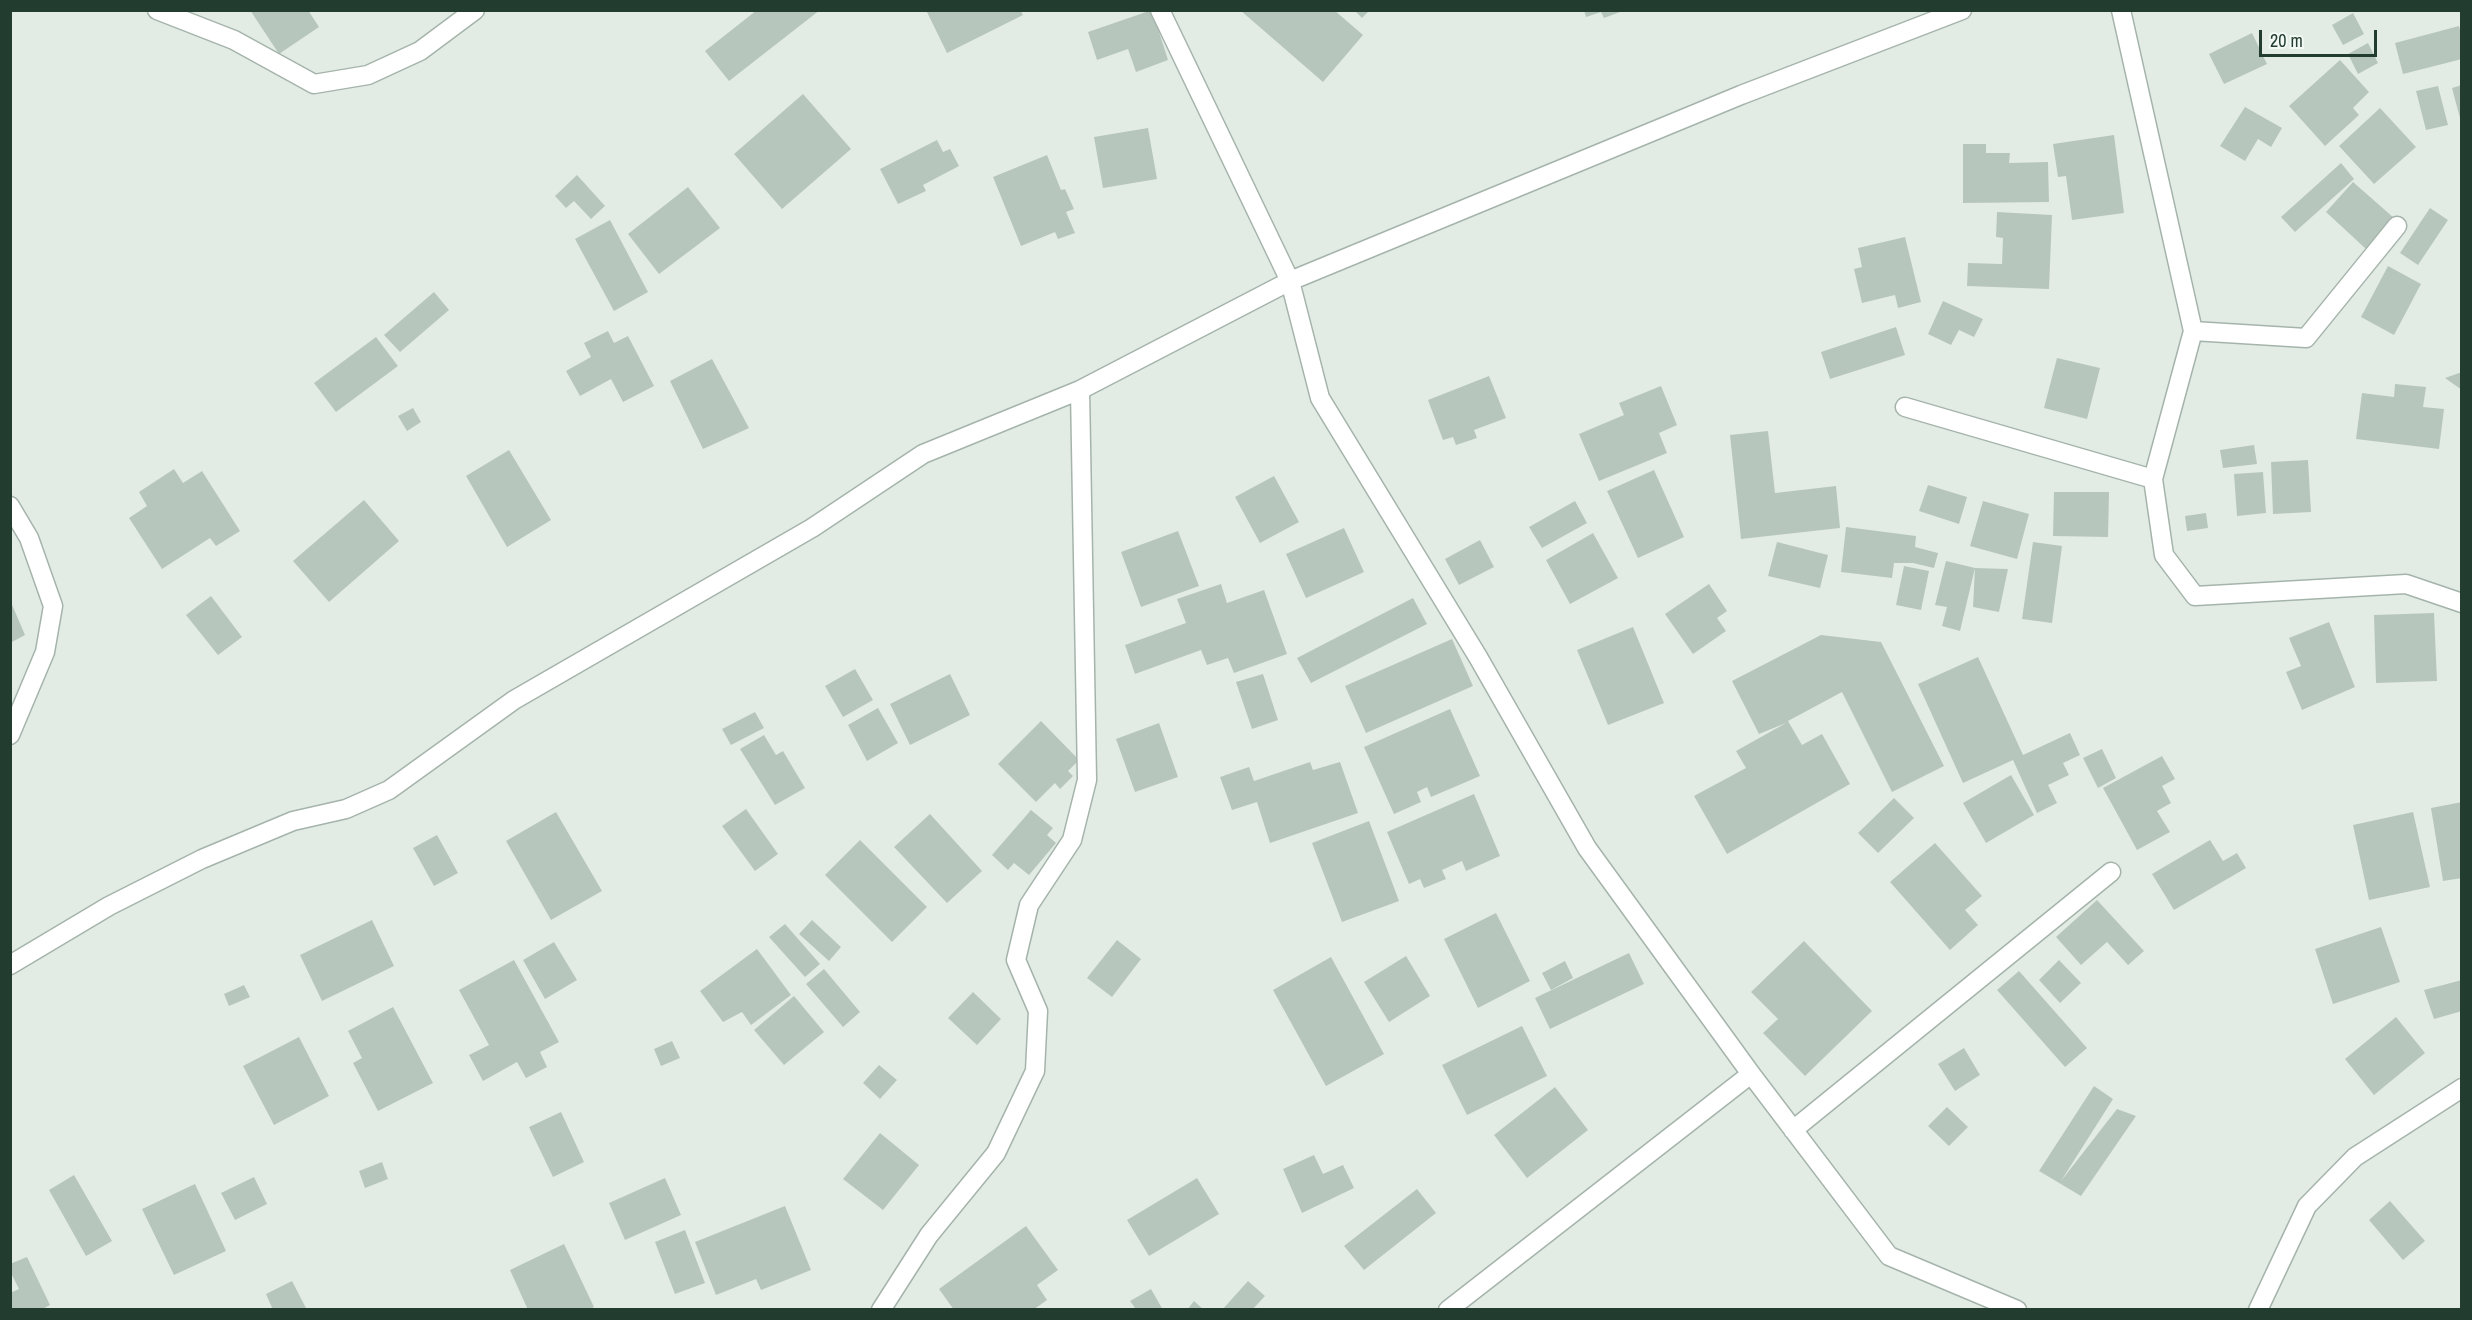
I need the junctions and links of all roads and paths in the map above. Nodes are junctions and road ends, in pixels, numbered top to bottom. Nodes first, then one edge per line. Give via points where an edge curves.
1 (157, 10) edge
2 (475, 10) edge
3 (1160, 10) edge
4 (1962, 10) edge
5 (2121, 10) edge
6 (2397, 226) dead end
7 (1290, 281) junction
8 (2193, 331) junction
9 (1080, 390) junction
10 (1905, 407) dead end
11 (2152, 479) junction
12 (10, 506) edge
13 (2462, 603) edge
14 (10, 735) edge
15 (2110, 872) dead end
16 (10, 965) edge
17 (1751, 1074) junction
18 (2462, 1088) edge
19 (1793, 1130) junction
20 (881, 1310) edge
21 (1448, 1310) edge
22 (2017, 1310) edge
23 (2258, 1310) edge

1 - 2 street via 234,40 314,84 368,75 410,56
3 - 7 street
4 - 7 street via 1741,95
5 - 8 street
6 - 8 street via 2306,338
7 - 9 street
7 - 17 street via 1320,398 1478,657 1587,848
8 - 11 street
9 - 16 street via 923,454 812,528 514,700 389,790 346,809 293,820 202,859 108,906
9 - 20 street via 1087,780 1072,840 1029,905 1016,960 1038,1011 1035,1071 996,1153 929,1235
10 - 11 street
11 - 13 street via 2164,555 2195,596 2406,584
12 - 14 street via 29,538 53,606 45,652
15 - 19 street
17 - 19 street
17 - 21 street
18 - 23 street via 2355,1156 2307,1206
19 - 22 street via 1889,1256

